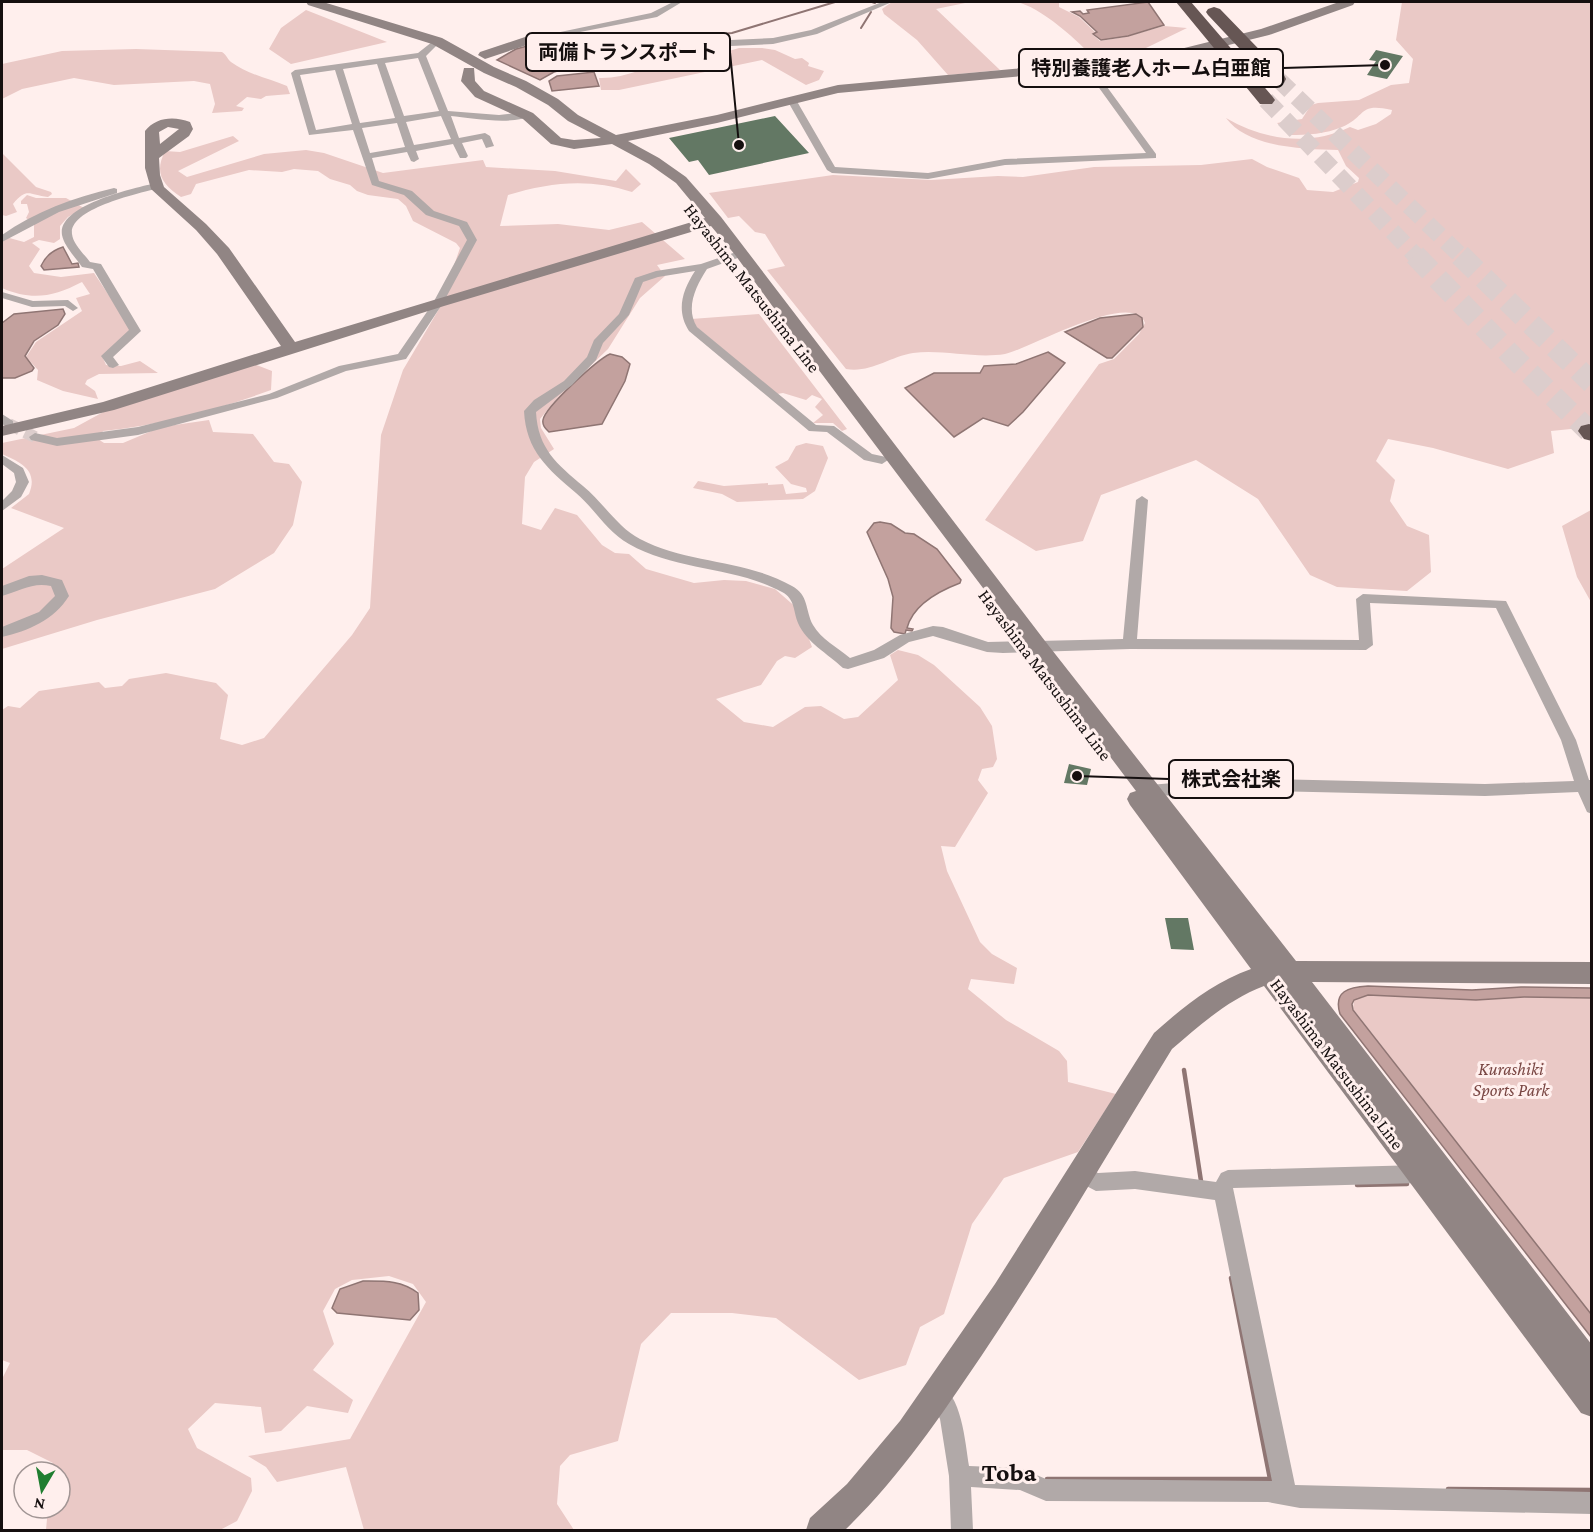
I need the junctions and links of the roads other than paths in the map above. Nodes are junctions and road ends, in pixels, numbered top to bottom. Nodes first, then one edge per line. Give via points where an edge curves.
1 (312, 2) edge
2 (678, 2) edge
3 (867, 2) edge
4 (1183, 2) edge
5 (1204, 2) edge
6 (1349, 2) edge
7 (884, 4) edge
8 (531, 39) junction
9 (437, 41) junction
10 (421, 55) junction
11 (485, 55) dead end
12 (380, 61) junction
13 (338, 67) junction
14 (1088, 67) junction
15 (469, 71) dead end
16 (1278, 79) tunnel mouth
17 (792, 100) junction
18 (1266, 100) tunnel mouth
19 (445, 113) junction
20 (526, 115) junction
21 (402, 119) junction
22 (358, 126) junction
23 (611, 140) junction
24 (456, 141) junction
25 (489, 146) dead end
26 (411, 149) junction
27 (368, 156) junction
28 (463, 156) dead end
29 (153, 157) dead end
30 (414, 159) dead end
31 (155, 185) junction
32 (709, 222) junction
33 (2, 239) edge
34 (735, 255) junction
35 (703, 267) junction
36 (2, 295) edge
37 (438, 303) junction
38 (73, 308) dead end
39 (291, 348) junction
40 (113, 365) dead end
41 (4, 424) edge
42 (35, 437) tunnel mouth
43 (2, 459) edge
44 (882, 460) junction
45 (1142, 500) dead end
46 (2, 507) edge
47 (2, 591) edge
48 (2, 632) edge
49 (1130, 644) junction
50 (1030, 646) junction
51 (1587, 787) edge
52 (1150, 791) junction
53 (1592, 808) edge
54 (1279, 973) junction
55 (1592, 973) edge
56 (1082, 1174) junction
57 (1420, 1174) junction
58 (1220, 1188) junction
59 (1592, 1370) edge
60 (937, 1393) junction
61 (1592, 1401) edge
62 (960, 1476) junction
63 (1284, 1486) junction
64 (1592, 1503) edge
65 (822, 1530) edge
66 (962, 1530) edge

1 - 9 main road, Hayashima Matsushima Line
2 - 8 street via 646,17
3 - 7 street
4 - 18 highway
5 - 16 highway
6 - 14 main road via 1265,32 1185,53
7 - 8 street via 814,32 773,41 665,46 587,60 567,60
8 - 11 main road
9 - 10 street
9 - 23 main road, Hayashima Matsushima Line via 521,84
10 - 12 street
10 - 19 street
12 - 13 street
12 - 21 street
13 - 22 street
13 - 22 street via 295,73 312,133
14 - 17 main road via 858,87
14 - 17 street via 1154,156 1005,162 928,176 832,170
15 - 20 main road via 468,81 475,90
17 - 23 main road
19 - 20 street via 499,118
19 - 21 street
19 - 24 street
20 - 23 main road via 554,140 563,143
21 - 22 street
21 - 26 street
22 - 27 street
23 - 32 main road, Hayashima Matsushima Line via 615,148 669,184
24 - 25 street via 485,136
24 - 26 street
24 - 28 street
26 - 27 street
26 - 30 street
27 - 37 street via 375,183 408,193 430,213 463,224 472,240
29 - 31 main road via 151,172
31 - 33 street via 83,199
31 - 39 main road via 223,251
31 - 40 street via 113,196 72,219 68,227 67,234 86,266 97,267 135,331 107,356
32 - 34 main road, Hayashima Matsushima Line
32 - 37 main road
34 - 35 street
34 - 44 main road, Hayashima Matsushima Line
34 - 50 main road, Hayashima Matsushima Line
35 - 44 street via 695,278 687,306 688,323 693,329 813,428 830,429 868,457
35 - 50 street via 656,273 639,280 624,315 598,342 592,358 568,383 530,411 530,423 553,468 584,493 616,530 634,542 670,556 735,569 788,589 803,607 809,629 848,664 879,654 905,638 933,631 987,647
36 - 38 street via 32,304 68,303
37 - 39 main road
37 - 42 street via 402,357 343,368 273,396 138,431 57,442
39 - 41 main road via 108,406
43 - 46 street via 16,466 24,483
44 - 50 main road, Hayashima Matsushima Line
45 - 49 street
47 - 48 street via 40,579 57,583 62,596 51,611
49 - 50 street
49 - 51 street via 1366,645 1363,599 1501,604 1565,730
50 - 52 main road, Hayashima Matsushima Line
50 - 54 main road, Hayashima Matsushima Line
51 - 52 street via 1485,790 1230,784
51 - 53 street
52 - 54 main road, Hayashima Matsushima Line
54 - 55 main road
54 - 56 main road via 1242,983 1194,1014 1163,1041
54 - 57 main road, Hayashima Matsushima Line
54 - 59 main road, Hayashima Matsushima Line
56 - 58 street via 1096,1182 1135,1180
56 - 60 main road
57 - 58 street via 1228,1179
57 - 61 main road, Hayashima Matsushima Line
58 - 63 street
60 - 62 street via 950,1416
60 - 65 main road via 911,1432 858,1495
62 - 63 street via 1020,1479 1046,1490 1268,1491
62 - 66 street
63 - 64 street

